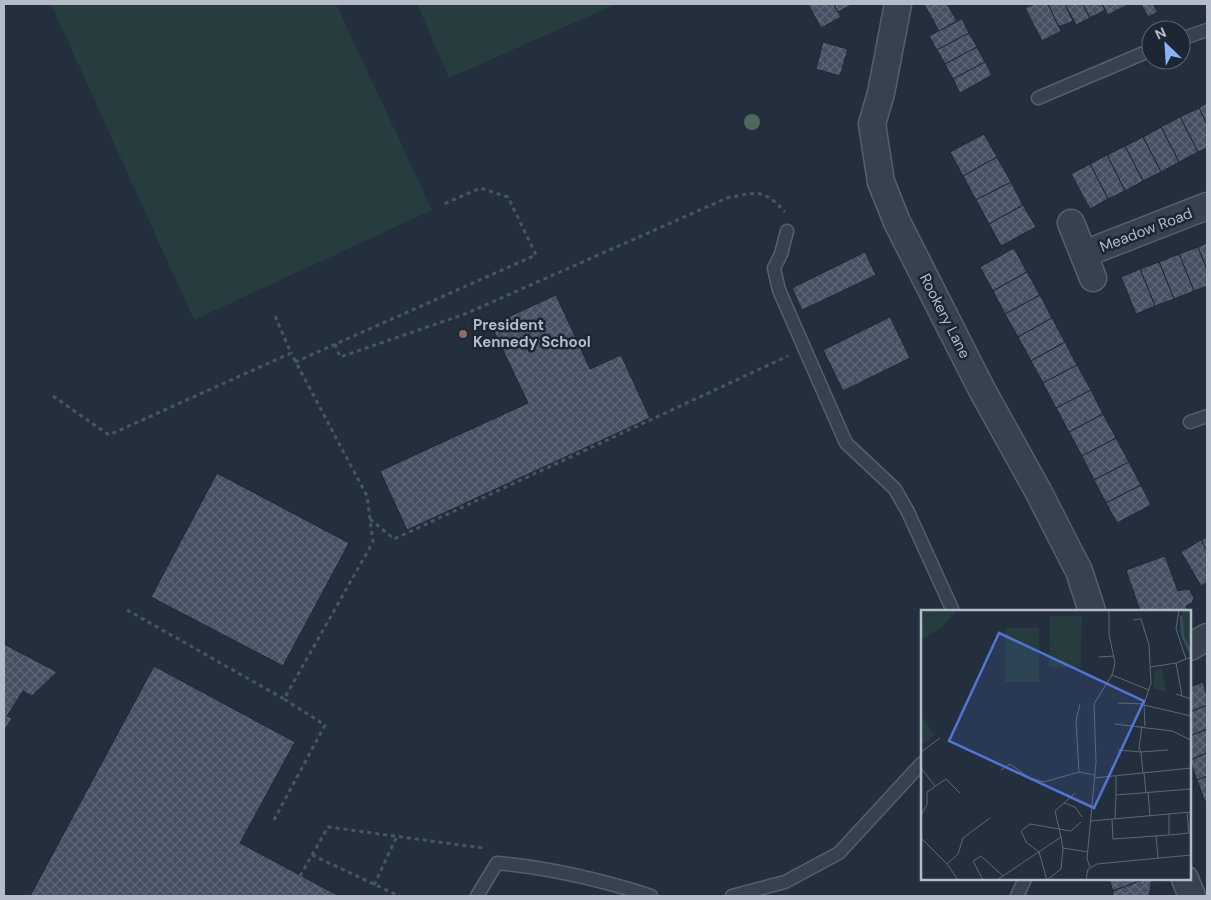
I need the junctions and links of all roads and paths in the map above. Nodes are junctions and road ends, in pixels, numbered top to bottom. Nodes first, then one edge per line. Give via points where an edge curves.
1 (898, 4) edge
2 (1207, 30) edge
3 (1191, 36) edge
4 (1141, 54) edge
5 (1038, 98) dead end
6 (442, 205) dead end
7 (1207, 206) edge
8 (1071, 223) dead end
9 (787, 231) joint
10 (275, 316) dead end
11 (335, 344) junction
12 (804, 349) junction
13 (291, 353) junction
14 (295, 362) junction
15 (53, 396) dead end
16 (1207, 416) edge
17 (1190, 422) dead end
18 (370, 519) junction
19 (127, 610) dead end
20 (953, 610) edge
21 (1092, 610) edge
22 (1207, 637) edge
23 (1191, 646) edge
24 (284, 699) junction
25 (921, 764) edge
26 (274, 820) dead end
27 (397, 836) junction
28 (312, 855) junction
29 (497, 863) junction
30 (300, 876) dead end
31 (1024, 880) edge
32 (1185, 880) edge
33 (374, 884) junction
34 (400, 896) edge
35 (476, 896) edge
36 (651, 896) edge
37 (732, 896) edge
38 (1017, 896) edge
39 (1192, 896) edge

1 - 21 street, Rookery Lane via 872,124 881,182 897,222 981,388 1079,571
2 - 3 lane
4 - 5 lane
6 - 11 path via 480,188 508,197 536,255
7 - 8 street, Meadow Road via 1089,266
9 - 11 path via 786,211 770,197 757,192 727,198 465,314 340,358
9 - 12 lane via 774,268 778,290
10 - 13 path
11 - 14 path
12 - 18 path via 394,539
12 - 20 lane via 846,443 895,489
13 - 14 path
13 - 15 path via 109,436
14 - 18 path via 367,496
16 - 17 lane
18 - 24 path via 373,542
19 - 24 path
22 - 23 street
24 - 26 path via 325,725
25 - 37 lane via 839,853 785,882
27 - 28 path via 328,827
27 - 29 path via 486,848
27 - 33 path
28 - 30 path
28 - 33 path
29 - 35 lane
29 - 36 lane via 533,866 604,881
31 - 38 lane
32 - 39 street
33 - 34 path

